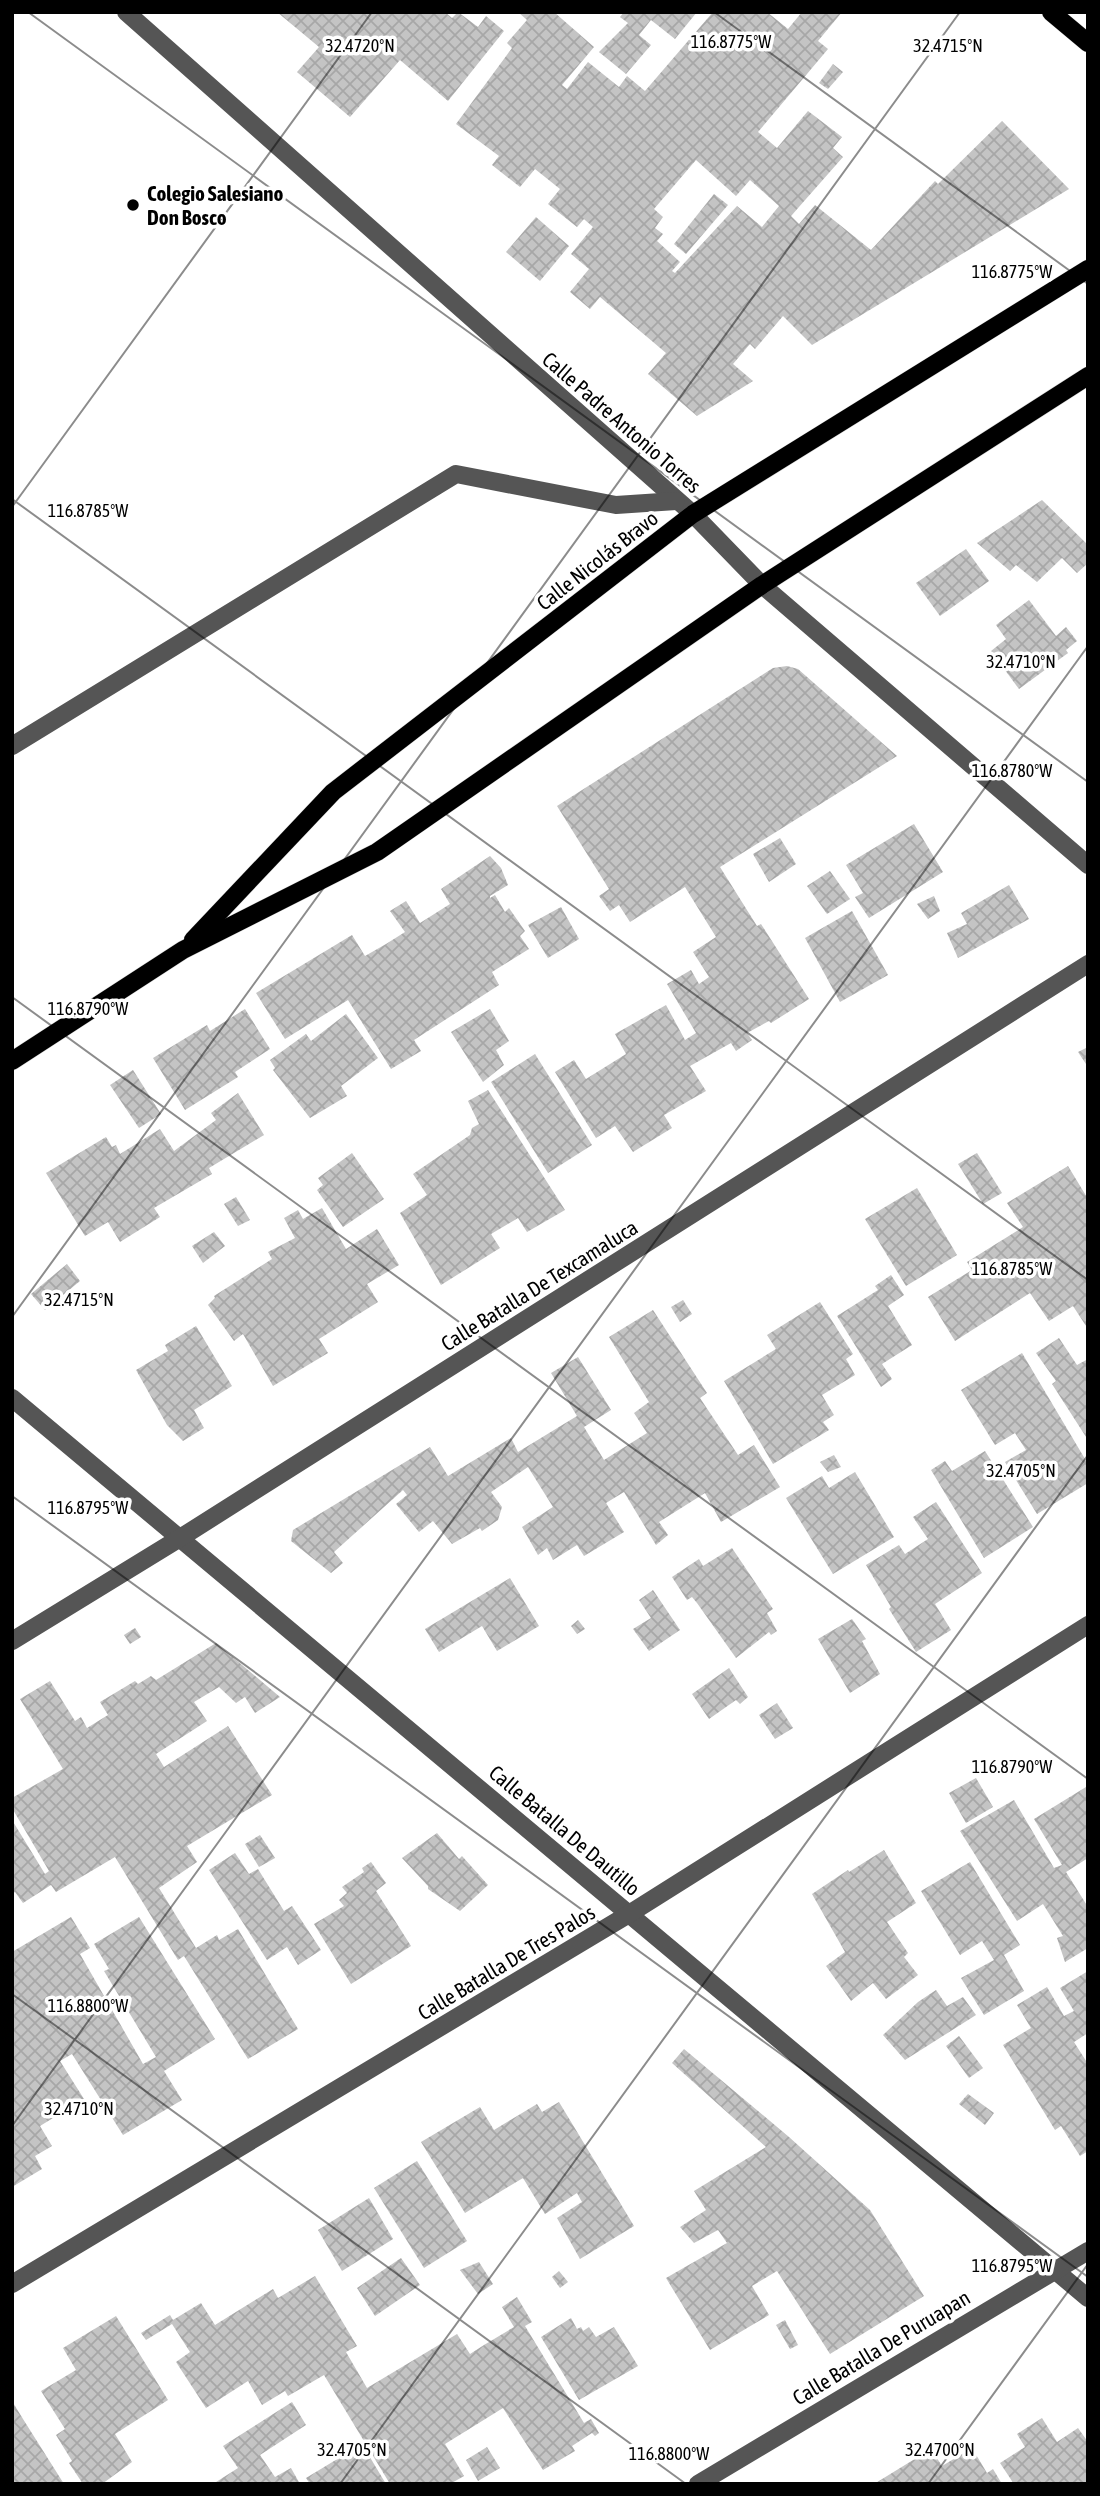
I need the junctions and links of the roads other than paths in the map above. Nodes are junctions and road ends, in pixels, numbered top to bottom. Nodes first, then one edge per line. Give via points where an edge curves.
1 (126, 12) edge
2 (1051, 12) edge
3 (1088, 43) edge
4 (1088, 269) edge
5 (1088, 376) edge
6 (677, 501) junction
7 (693, 514) junction
8 (762, 585) junction
9 (12, 746) edge
10 (1088, 865) edge
11 (183, 950) junction
12 (1088, 964) edge
13 (12, 1061) edge
14 (12, 1398) edge
15 (180, 1538) junction
16 (1088, 1625) edge
17 (12, 1641) edge
18 (629, 1914) junction
19 (1088, 2251) edge
20 (1056, 2269) junction
21 (12, 2284) edge
22 (1088, 2298) edge
23 (698, 2484) edge

1 - 6 street, Calle Padre Antonio Torres
2 - 3 main road
4 - 7 main road, Calle Nicolás Bravo
5 - 8 main road, Calle Nicolás Bravo
6 - 7 street, Calle Padre Antonio Torres
6 - 9 street via 616,505 456,474
7 - 8 street, Calle Padre Antonio Torres
7 - 11 main road, Calle Nicolás Bravo via 333,792
8 - 10 street, Calle Padre Antonio Torres
8 - 11 main road, Calle Nicolás Bravo via 377,852
11 - 13 main road, Calle Nicolás Bravo
12 - 15 street, Calle Batalla De Texcamaluca
14 - 15 street, Calle Batalla De Dautillo
15 - 17 street, Calle Batalla De Texcamaluca
15 - 18 street, Calle Batalla De Dautillo
16 - 18 street, Calle Batalla De Tres Palos
18 - 20 street, Calle Batalla De Dautillo
18 - 21 street, Calle Batalla De Tres Palos
19 - 20 street, Calle Batalla De Puruapan
20 - 22 street, Calle Batalla De Dautillo
20 - 23 street, Calle Batalla De Puruapan

